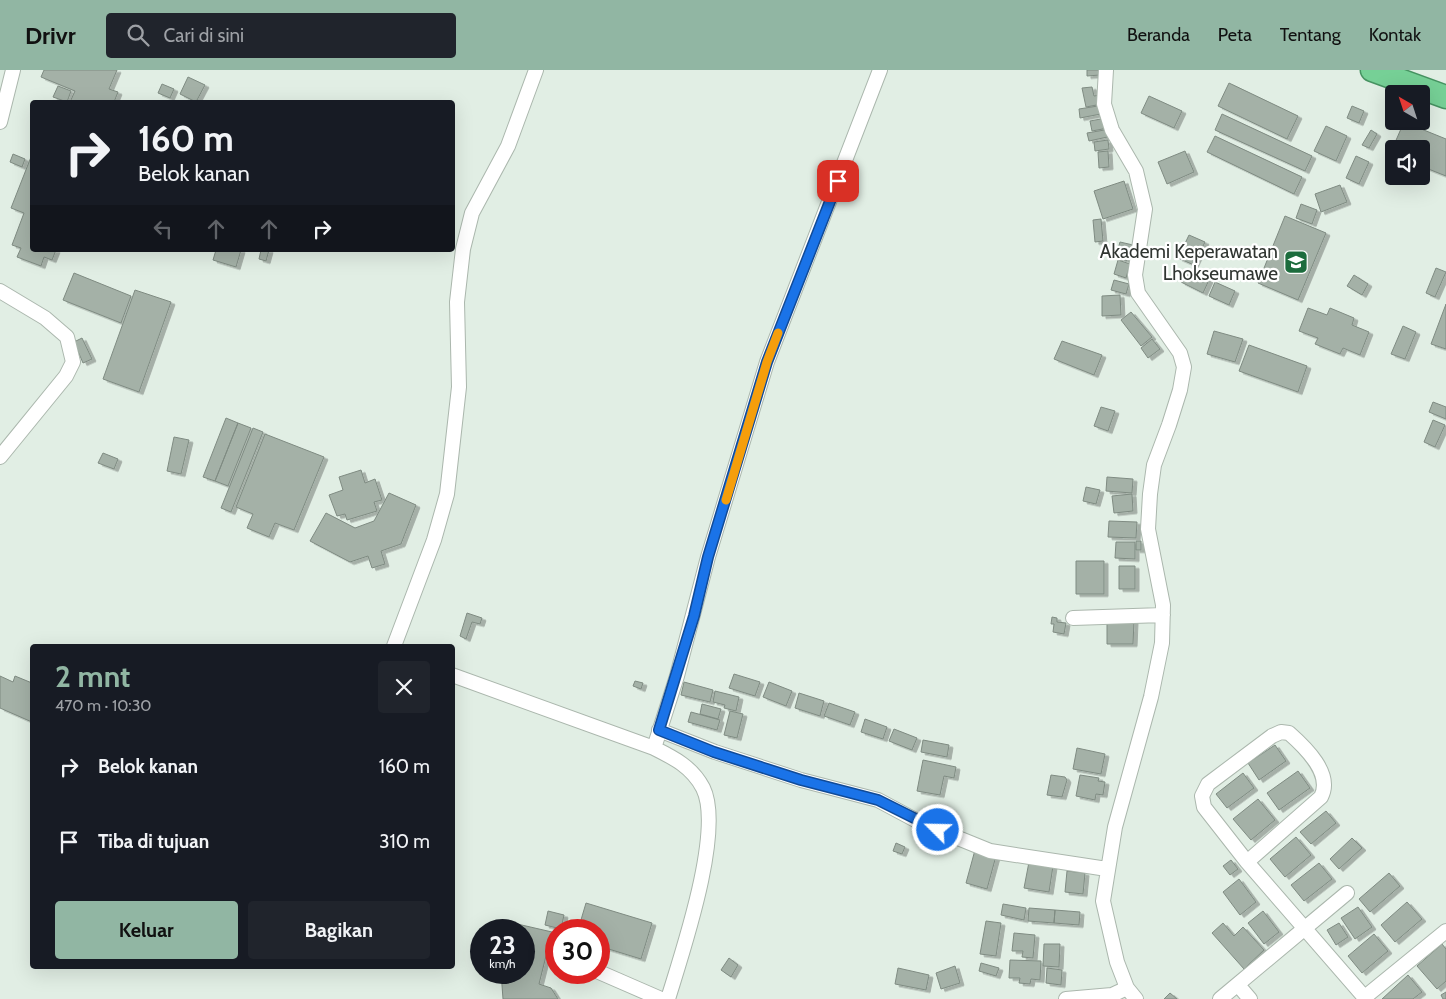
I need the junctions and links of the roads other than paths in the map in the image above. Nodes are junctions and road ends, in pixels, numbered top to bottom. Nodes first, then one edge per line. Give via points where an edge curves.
1 (13, 70) edge
2 (536, 70) edge
3 (880, 70) edge
4 (1106, 70) edge
5 (1383, 72) edge
6 (1446, 97) edge
7 (0, 122) edge
8 (0, 291) edge
9 (0, 457) edge
10 (1162, 615) junction
11 (1073, 618) dead end
12 (395, 644) edge
13 (455, 676) edge
14 (659, 730) junction
15 (654, 748) junction
16 (1247, 862) junction
17 (1107, 869) junction
18 (1347, 893) dead end
19 (1306, 928) junction
20 (1446, 931) edge
21 (610, 977) edge
22 (1238, 985) junction
23 (1127, 988) junction
24 (1366, 998) edge
25 (662, 999) edge
26 (668, 999) edge
27 (1066, 999) edge
28 (1136, 999) edge
29 (1220, 999) edge
30 (1250, 999) edge

1 - 7 street
2 - 12 street via 508,146 472,213 463,249 458,302 459,387 446,494 434,540
3 - 14 street via 767,362
4 - 10 street via 1104,104 1112,130 1136,171 1145,210 1135,275 1138,293 1180,353 1184,367 1169,426 1154,465 1150,494 1148,529
5 - 6 highway
8 - 9 street via 46,318 67,338 74,362
10 - 11 street
10 - 17 street via 1162,643 1153,688 1115,827
13 - 15 street
14 - 15 street
14 - 17 street via 792,777 878,800 921,823 990,850
15 - 26 street via 693,772 709,805 710,827 694,912
16 - 16 street via 1204,807 1202,796 1208,784 1272,736 1289,733 1321,771 1325,790 1322,797
16 - 19 street
17 - 23 street via 1103,901 1117,962
18 - 19 street
19 - 22 street
19 - 24 street
20 - 24 street
21 - 25 street
22 - 29 street
22 - 30 street
23 - 27 street via 1112,995
23 - 28 street

